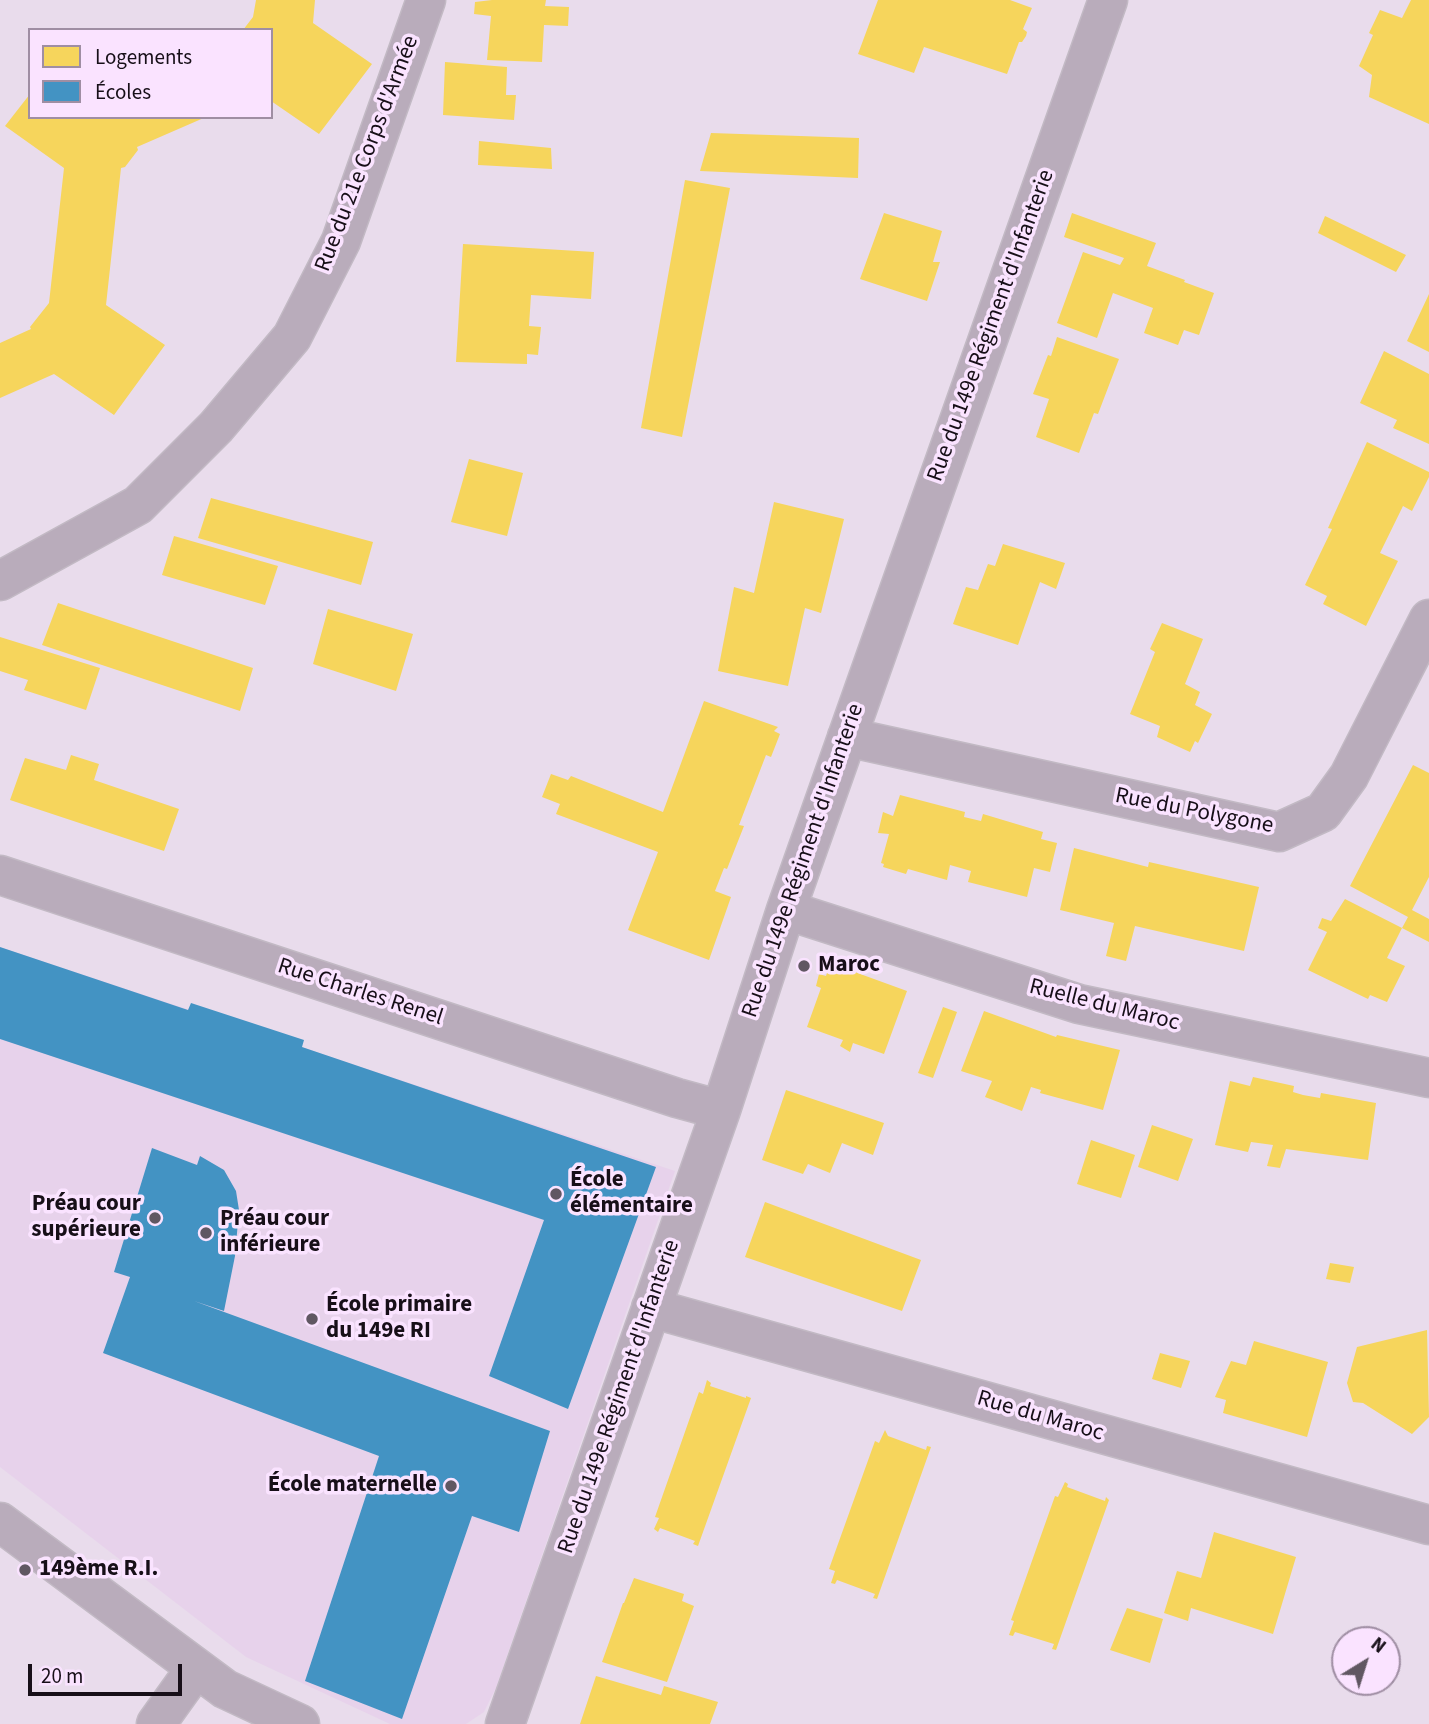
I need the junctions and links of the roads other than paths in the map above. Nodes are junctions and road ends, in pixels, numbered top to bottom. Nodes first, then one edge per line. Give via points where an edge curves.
1 (426, 0) edge
2 (1108, 0) edge
3 (0, 581) edge
4 (1429, 619) edge
5 (847, 737) junction
6 (0, 875) edge
7 (786, 910) junction
8 (1429, 1078) edge
9 (721, 1110) junction
10 (652, 1308) junction
11 (0, 1522) edge
12 (1429, 1525) edge
13 (196, 1668) junction
14 (252, 1714) edge
15 (156, 1724) edge
16 (300, 1724) edge
17 (505, 1724) edge

1 - 3 street, Rue du 21e Corps d'Armée via 341,241 292,337 216,427 138,505
2 - 5 street, Rue du 149e Régiment d'Infanterie
4 - 5 street, Rue du Polygone via 1349,776 1323,812 1279,832
5 - 7 street, Rue du 149e Régiment d'Infanterie
6 - 9 street, Rue Charles Renel
7 - 8 street, Ruelle du Maroc via 1080,1004
7 - 9 street, Rue du 149e Régiment d'Infanterie
9 - 10 street, Rue du 149e Régiment d'Infanterie
10 - 12 street, Rue du Maroc
10 - 17 street, Rue du 149e Régiment d'Infanterie
11 - 13 street
13 - 14 street
13 - 15 street
14 - 16 street

